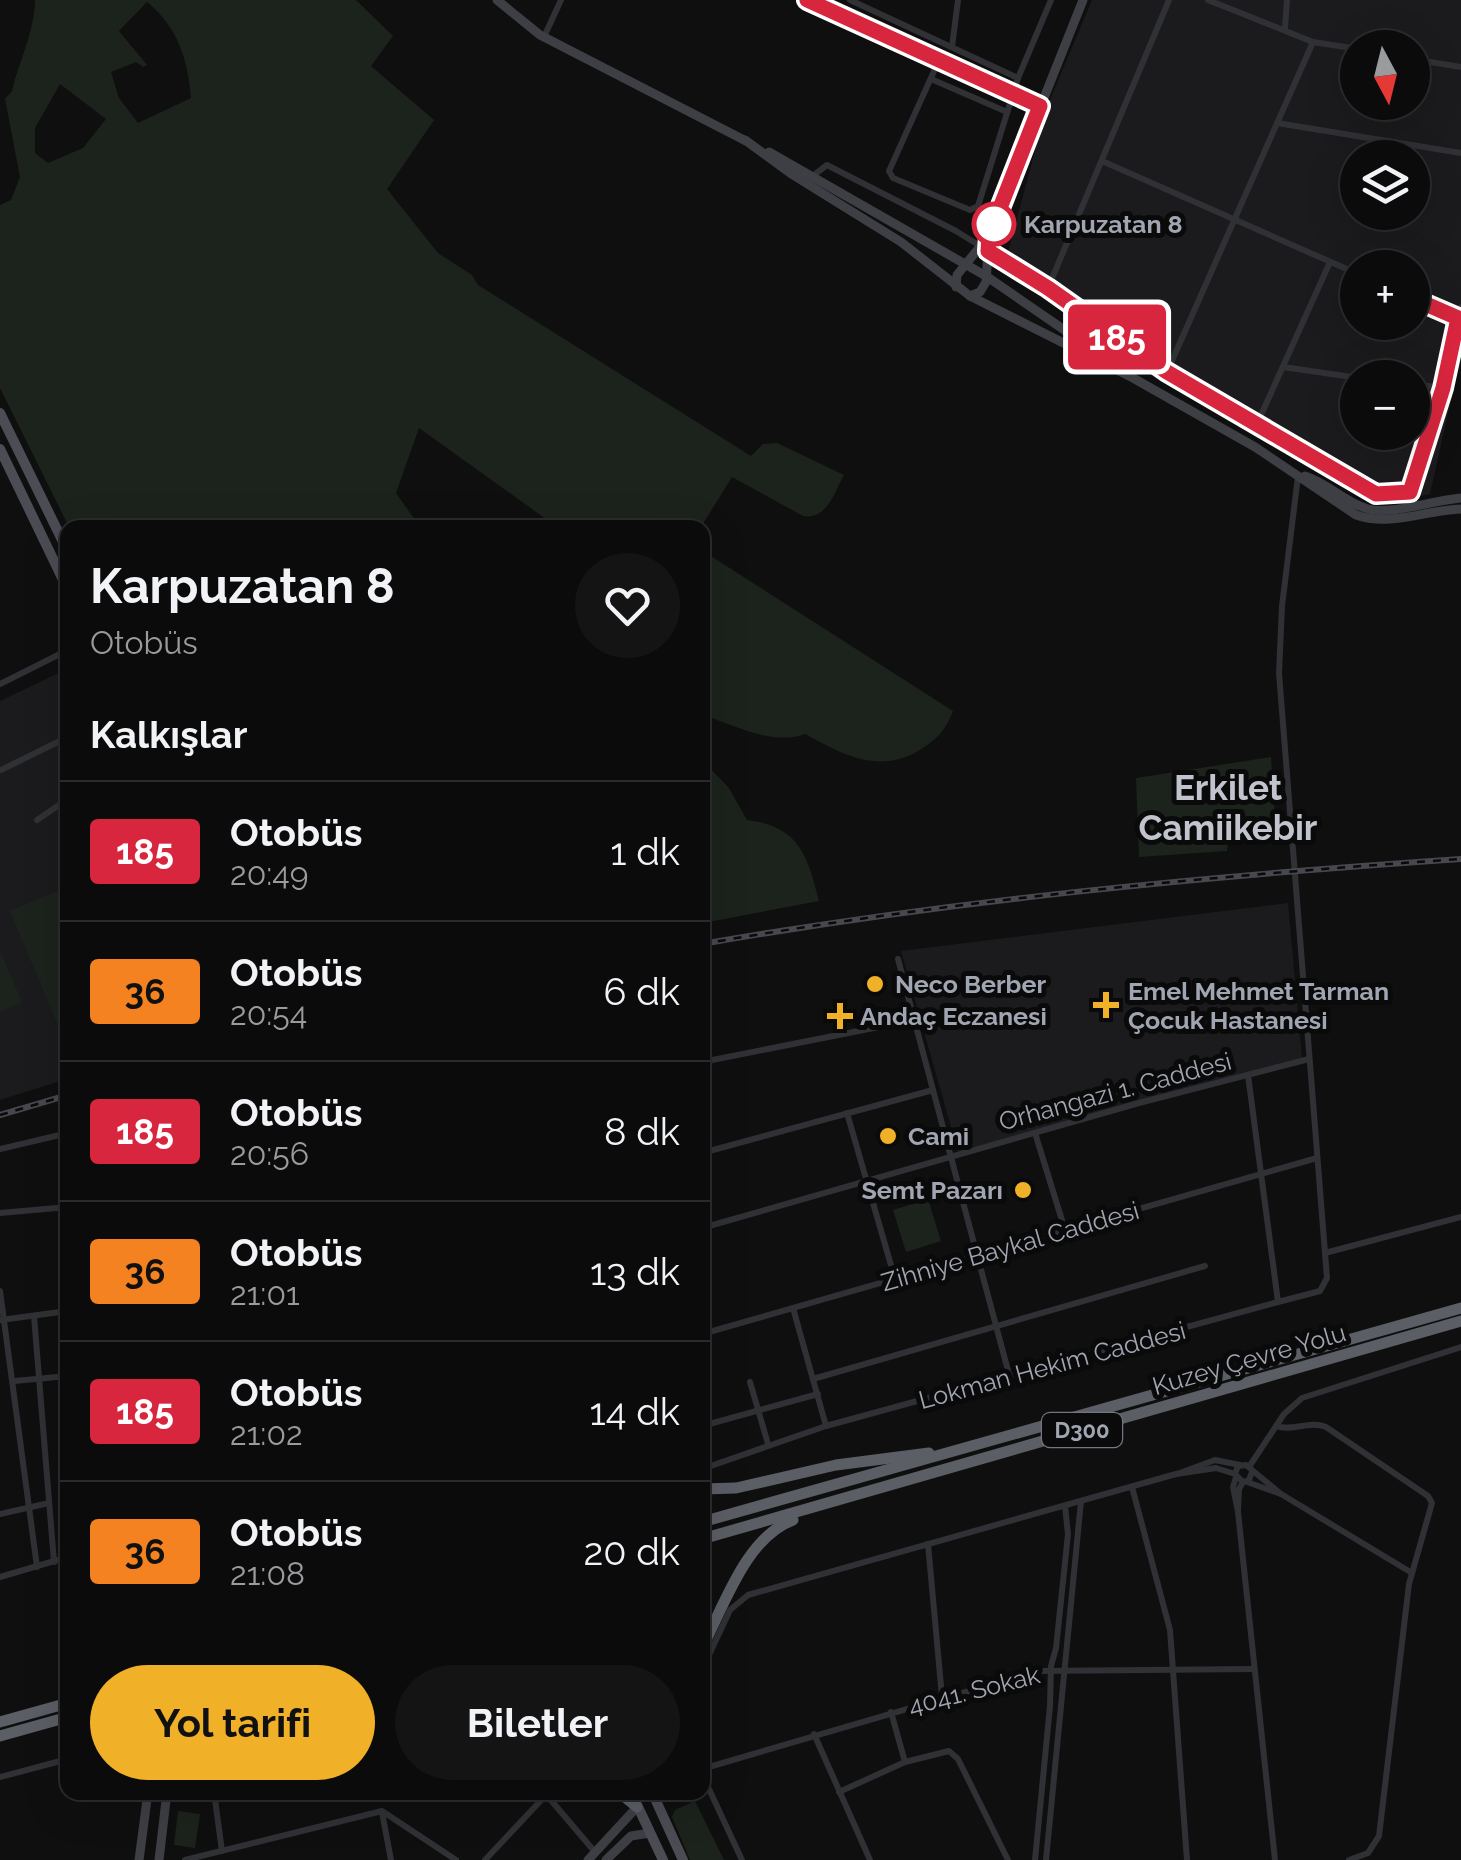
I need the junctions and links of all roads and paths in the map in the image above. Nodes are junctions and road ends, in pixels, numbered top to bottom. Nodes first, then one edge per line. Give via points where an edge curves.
1 (497, 0) edge
2 (561, 0) edge
3 (807, 0) edge
4 (850, 0) edge
5 (958, 0) edge
6 (1051, 0) edge
7 (1084, 0) edge
8 (1169, 0) edge
9 (1208, 0) edge
10 (1287, 0) edge
11 (1285, 28) junction
12 (544, 37) junction
13 (1312, 42) junction
14 (1340, 46) edge
15 (952, 47) junction
16 (939, 60) junction
17 (1430, 62) edge
18 (1461, 67) edge
19 (1018, 78) junction
20 (930, 79) junction
21 (1013, 94) junction
22 (1040, 106) junction
23 (1007, 112) junction
24 (1277, 123) junction
25 (745, 140) junction
26 (1461, 153) edge
27 (1102, 161) junction
28 (814, 175) junction
29 (1234, 220) junction
30 (984, 248) junction
31 (1330, 262) junction
32 (965, 264) junction
33 (1340, 266) edge
34 (986, 276) junction
35 (956, 287) junction
36 (1048, 288) junction
37 (970, 296) junction
38 (1430, 306) edge
39 (1461, 308) edge
40 (1458, 318) junction
41 (1283, 368) junction
42 (1167, 372) junction
43 (1340, 375) edge
44 (1133, 378) junction
45 (1430, 386) edge
46 (1443, 388) junction
47 (0, 413) edge
48 (1258, 424) junction
49 (0, 449) edge
50 (1298, 474) junction
51 (1461, 498) edge
52 (1461, 510) edge
53 (60, 536) edge
54 (60, 573) edge
55 (60, 654) edge
56 (0, 684) edge
57 (60, 741) edge
58 (1, 770) edge
59 (60, 805) edge
60 (55, 808) junction
61 (60, 810) edge
62 (37, 820) dead end
63 (898, 959) dead end
64 (914, 1020) junction
65 (1309, 1059) junction
66 (710, 1060) edge
67 (1248, 1075) junction
68 (933, 1090) junction
69 (846, 1113) junction
70 (1035, 1133) junction
71 (60, 1135) edge
72 (0, 1148) edge
73 (710, 1151) edge
74 (948, 1157) junction
75 (1317, 1158) junction
76 (1260, 1174) junction
77 (866, 1182) junction
78 (60, 1208) edge
79 (0, 1213) edge
80 (1461, 1218) edge
81 (710, 1226) edge
82 (1066, 1230) junction
83 (1326, 1252) junction
84 (976, 1256) junction
85 (1205, 1266) dead end
86 (895, 1279) junction
87 (0, 1291) edge
88 (1278, 1302) junction
89 (792, 1308) junction
90 (1461, 1308) edge
91 (60, 1312) edge
92 (34, 1316) junction
93 (2, 1320) edge
94 (1461, 1321) edge
95 (998, 1326) junction
96 (710, 1332) edge
97 (1461, 1347) edge
98 (60, 1377) edge
99 (39, 1378) junction
100 (1010, 1378) junction
101 (813, 1379) junction
102 (14, 1381) junction
103 (750, 1382) dead end
104 (818, 1394) junction
105 (759, 1411) junction
106 (710, 1424) edge
107 (826, 1426) junction
108 (1276, 1426) junction
109 (768, 1444) junction
110 (953, 1451) junction
111 (710, 1466) edge
112 (1247, 1468) junction
113 (1176, 1474) junction
114 (1240, 1479) junction
115 (899, 1483) junction
116 (1132, 1487) junction
117 (710, 1488) edge
118 (1280, 1494) junction
119 (1081, 1501) junction
120 (49, 1502) junction
121 (1065, 1506) junction
122 (30, 1507) junction
123 (0, 1514) edge
124 (710, 1520) edge
125 (710, 1538) edge
126 (928, 1544) junction
127 (60, 1560) edge
128 (54, 1562) junction
129 (37, 1567) junction
130 (1412, 1573) junction
131 (0, 1577) edge
132 (710, 1633) edge
133 (710, 1653) edge
134 (1254, 1668) junction
135 (1174, 1670) junction
136 (1050, 1671) junction
137 (1065, 1671) junction
138 (942, 1697) junction
139 (60, 1705) edge
140 (890, 1712) junction
141 (60, 1720) edge
142 (0, 1722) edge
143 (814, 1734) junction
144 (0, 1736) edge
145 (60, 1760) edge
146 (906, 1762) junction
147 (710, 1768) edge
148 (0, 1777) edge
149 (710, 1789) edge
150 (838, 1792) junction
151 (147, 1800) edge
152 (166, 1800) edge
153 (215, 1800) edge
154 (540, 1800) edge
155 (550, 1800) edge
156 (629, 1800) edge
157 (635, 1800) edge
158 (655, 1800) edge
159 (638, 1807) junction
160 (382, 1811) junction
161 (650, 1833) junction
162 (222, 1851) junction
163 (591, 1856) edge
164 (199, 1858) edge
165 (139, 1860) edge
166 (159, 1860) edge
167 (184, 1860) edge
168 (391, 1860) edge
169 (456, 1860) edge
170 (485, 1860) edge
171 (606, 1860) edge
172 (663, 1860) edge
173 (682, 1860) edge
174 (742, 1860) edge
175 (870, 1860) edge
176 (1008, 1860) edge
177 (1035, 1860) edge
178 (1046, 1860) edge
179 (1186, 1860) edge
180 (1275, 1860) edge
181 (1349, 1860) edge

1 - 12 street
2 - 12 street
3 - 16 street
4 - 15 street
5 - 15 street
6 - 19 street
7 - 22 street
8 - 27 street
9 - 11 street
10 - 11 street
11 - 13 street
12 - 25 street
13 - 14 street
13 - 24 street
15 - 19 street
16 - 20 street
16 - 21 street
17 - 18 street
19 - 21 street
20 - 23 street
20 - 23 street via 889,171 967,210 978,206
21 - 22 street
21 - 23 street
22 - 30 street
24 - 26 street
24 - 29 street
25 - 28 street
25 - 35 street via 901,242
27 - 29 street
27 - 36 street
28 - 30 street via 827,166
28 - 32 street
29 - 31 street
29 - 42 street
30 - 32 street
30 - 34 street
30 - 36 street
31 - 33 street
31 - 41 street
32 - 34 street
32 - 35 street
34 - 37 street via 980,292
34 - 44 street
35 - 37 street
36 - 42 street
37 - 44 street
38 - 40 street
39 - 40 street
40 - 46 street
41 - 43 street
41 - 48 street
42 - 48 street
44 - 50 street
45 - 46 street
46 - 48 street via 1410,492 1376,494
47 - 53 main road
49 - 54 main road
50 - 51 street via 1367,509
50 - 52 street via 1373,521
50 - 65 street via 1279,673
55 - 56 street
57 - 58 street
59 - 60 street
60 - 61 street
60 - 62 street
63 - 64 street
64 - 66 street
64 - 68 street
65 - 67 street, Orhangazi 1. Caddesi
65 - 75 street
67 - 70 street, Orhangazi 1. Caddesi
67 - 76 street
68 - 69 street
68 - 74 street
69 - 73 street
69 - 77 street
70 - 74 street, Orhangazi 1. Caddesi
70 - 82 street
71 - 72 street
74 - 77 street, Orhangazi 1. Caddesi
74 - 84 street
75 - 76 street, Zihniye Baykal Caddesi
75 - 83 street
76 - 82 street, Zihniye Baykal Caddesi
76 - 88 street
77 - 81 street, Orhangazi 1. Caddesi
77 - 86 street
78 - 79 street
80 - 83 street
82 - 84 street, Zihniye Baykal Caddesi
83 - 88 street, Lokman Hekim Caddesi via 1323,1289
84 - 86 street, Zihniye Baykal Caddesi
84 - 95 street
85 - 95 street
86 - 89 street, Zihniye Baykal Caddesi
87 - 93 street
88 - 100 street, Lokman Hekim Caddesi
89 - 96 street, Zihniye Baykal Caddesi
89 - 101 street
90 - 110 highway, Kuzey Çevre Yolu / D300
91 - 92 street
92 - 93 street
92 - 99 street
93 - 102 street
94 - 115 highway, Kuzey Çevre Yolu / D300
95 - 100 street
95 - 101 street
97 - 108 street via 1315,1392 1290,1407
98 - 99 street
99 - 102 street
99 - 120 street
100 - 107 street, Lokman Hekim Caddesi
101 - 104 street
102 - 122 street
103 - 105 street
104 - 105 street
104 - 107 street
105 - 106 street
105 - 109 street
107 - 109 street, Lokman Hekim Caddesi
108 - 112 street
108 - 130 street via 1323,1426 1428,1496 1432,1512
109 - 111 street, Lokman Hekim Caddesi
110 - 117 highway
110 - 124 highway, Kuzey Çevre Yolu / D300
112 - 113 street via 1215,1460
112 - 114 street
112 - 114 street
112 - 118 street
113 - 114 street via 1216,1468
113 - 116 street
114 - 118 street
114 - 134 street via 1233,1488
115 - 125 highway, Kuzey Çevre Yolu / D300
115 - 132 highway via 765,1535
116 - 119 street
116 - 135 street via 1170,1630
118 - 130 street
119 - 121 street
119 - 137 street
120 - 122 street
120 - 128 street
121 - 126 street
121 - 136 street via 1068,1534
122 - 123 street
122 - 129 street
126 - 133 street via 742,1598
126 - 138 street
127 - 128 street
128 - 129 street
129 - 131 street
130 - 181 street via 1379,1836 1368,1852
134 - 135 street, 4041. Sokak
134 - 180 street
135 - 137 street, 4041. Sokak
135 - 179 street
136 - 137 street, 4041. Sokak
136 - 138 street, 4041. Sokak
136 - 177 street
137 - 178 street
138 - 140 street, 4041. Sokak
139 - 142 highway
140 - 143 street, 4041. Sokak
140 - 146 street
141 - 144 highway
143 - 147 street, 4041. Sokak
143 - 150 street
145 - 148 street
146 - 150 street
146 - 176 street via 954,1754
149 - 174 street
150 - 175 street
151 - 165 street
152 - 166 street
153 - 162 street
154 - 170 street
155 - 163 street
156 - 159 highway
157 - 159 main road
158 - 173 main road
159 - 161 main road
159 - 163 street
160 - 162 street
160 - 168 street
160 - 169 street
161 - 171 street via 626,1839
161 - 172 main road
162 - 164 street
164 - 167 street

